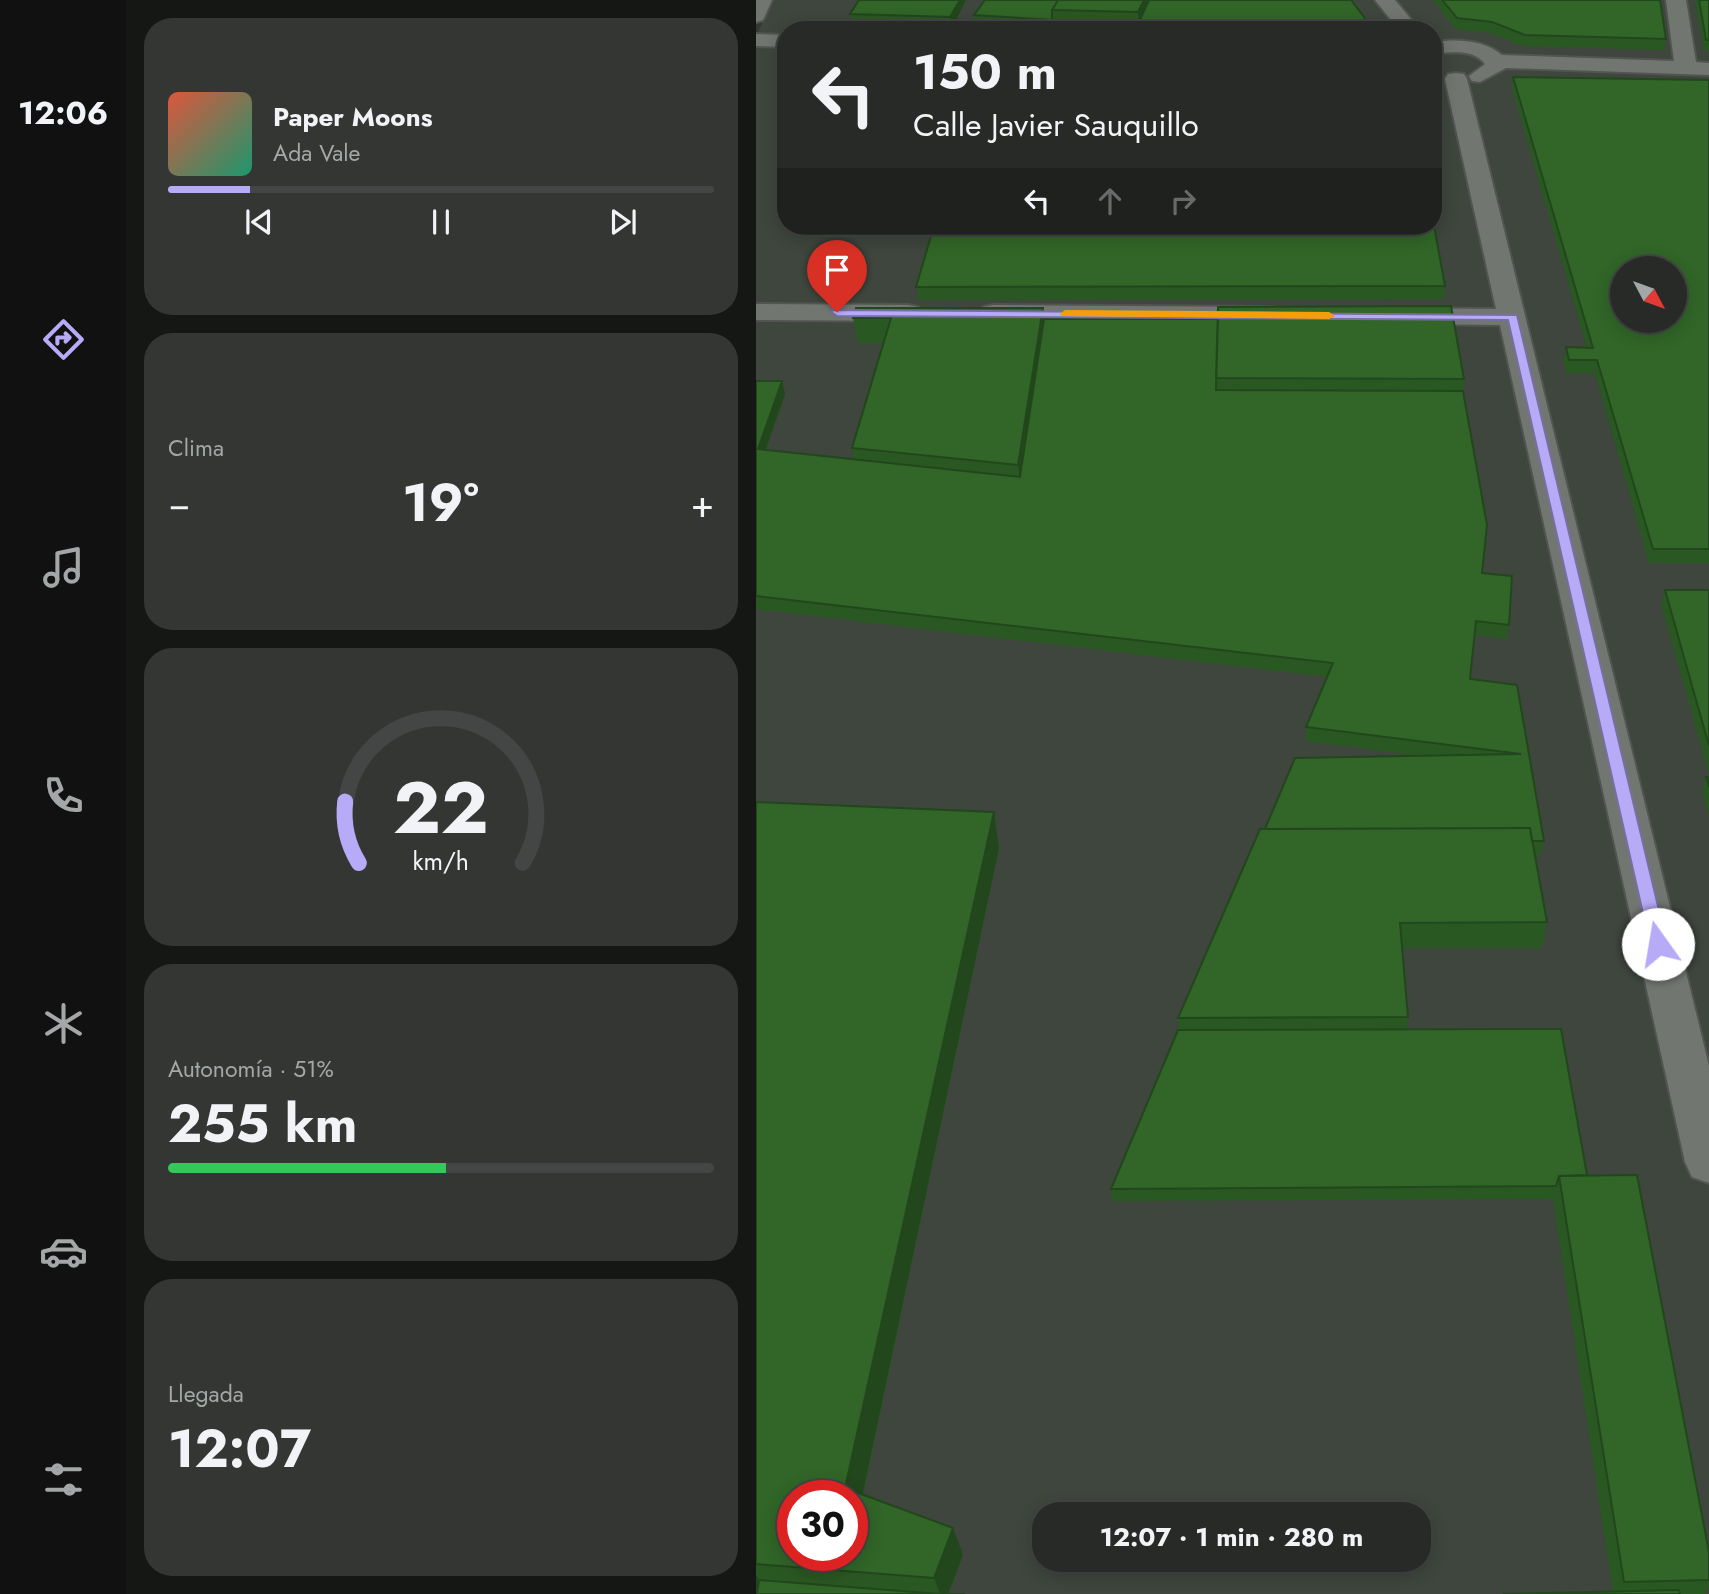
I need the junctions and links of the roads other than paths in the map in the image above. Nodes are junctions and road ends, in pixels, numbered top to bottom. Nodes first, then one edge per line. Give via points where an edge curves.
1 (762, 0) edge
2 (1676, 0) edge
3 (1411, 1) edge
4 (1386, 2) edge
5 (756, 16) edge
6 (1402, 21) edge
7 (756, 40) edge
8 (777, 41) edge
9 (1442, 48) edge
10 (1496, 61) junction
11 (1686, 68) junction
12 (1709, 69) edge
13 (1445, 77) edge
14 (756, 312) edge
15 (935, 313) edge
16 (962, 313) edge
17 (1293, 316) edge
18 (1375, 316) edge
19 (1513, 317) junction
20 (1709, 1162) edge

1 - 5 street
2 - 11 street
3 - 4 street
4 - 6 street
7 - 8 street
9 - 10 street via 1470,48
10 - 11 street
10 - 13 street via 1496,67 1486,74
11 - 12 street
13 - 19 street
14 - 15 street
16 - 17 street
18 - 19 street
19 - 20 street

